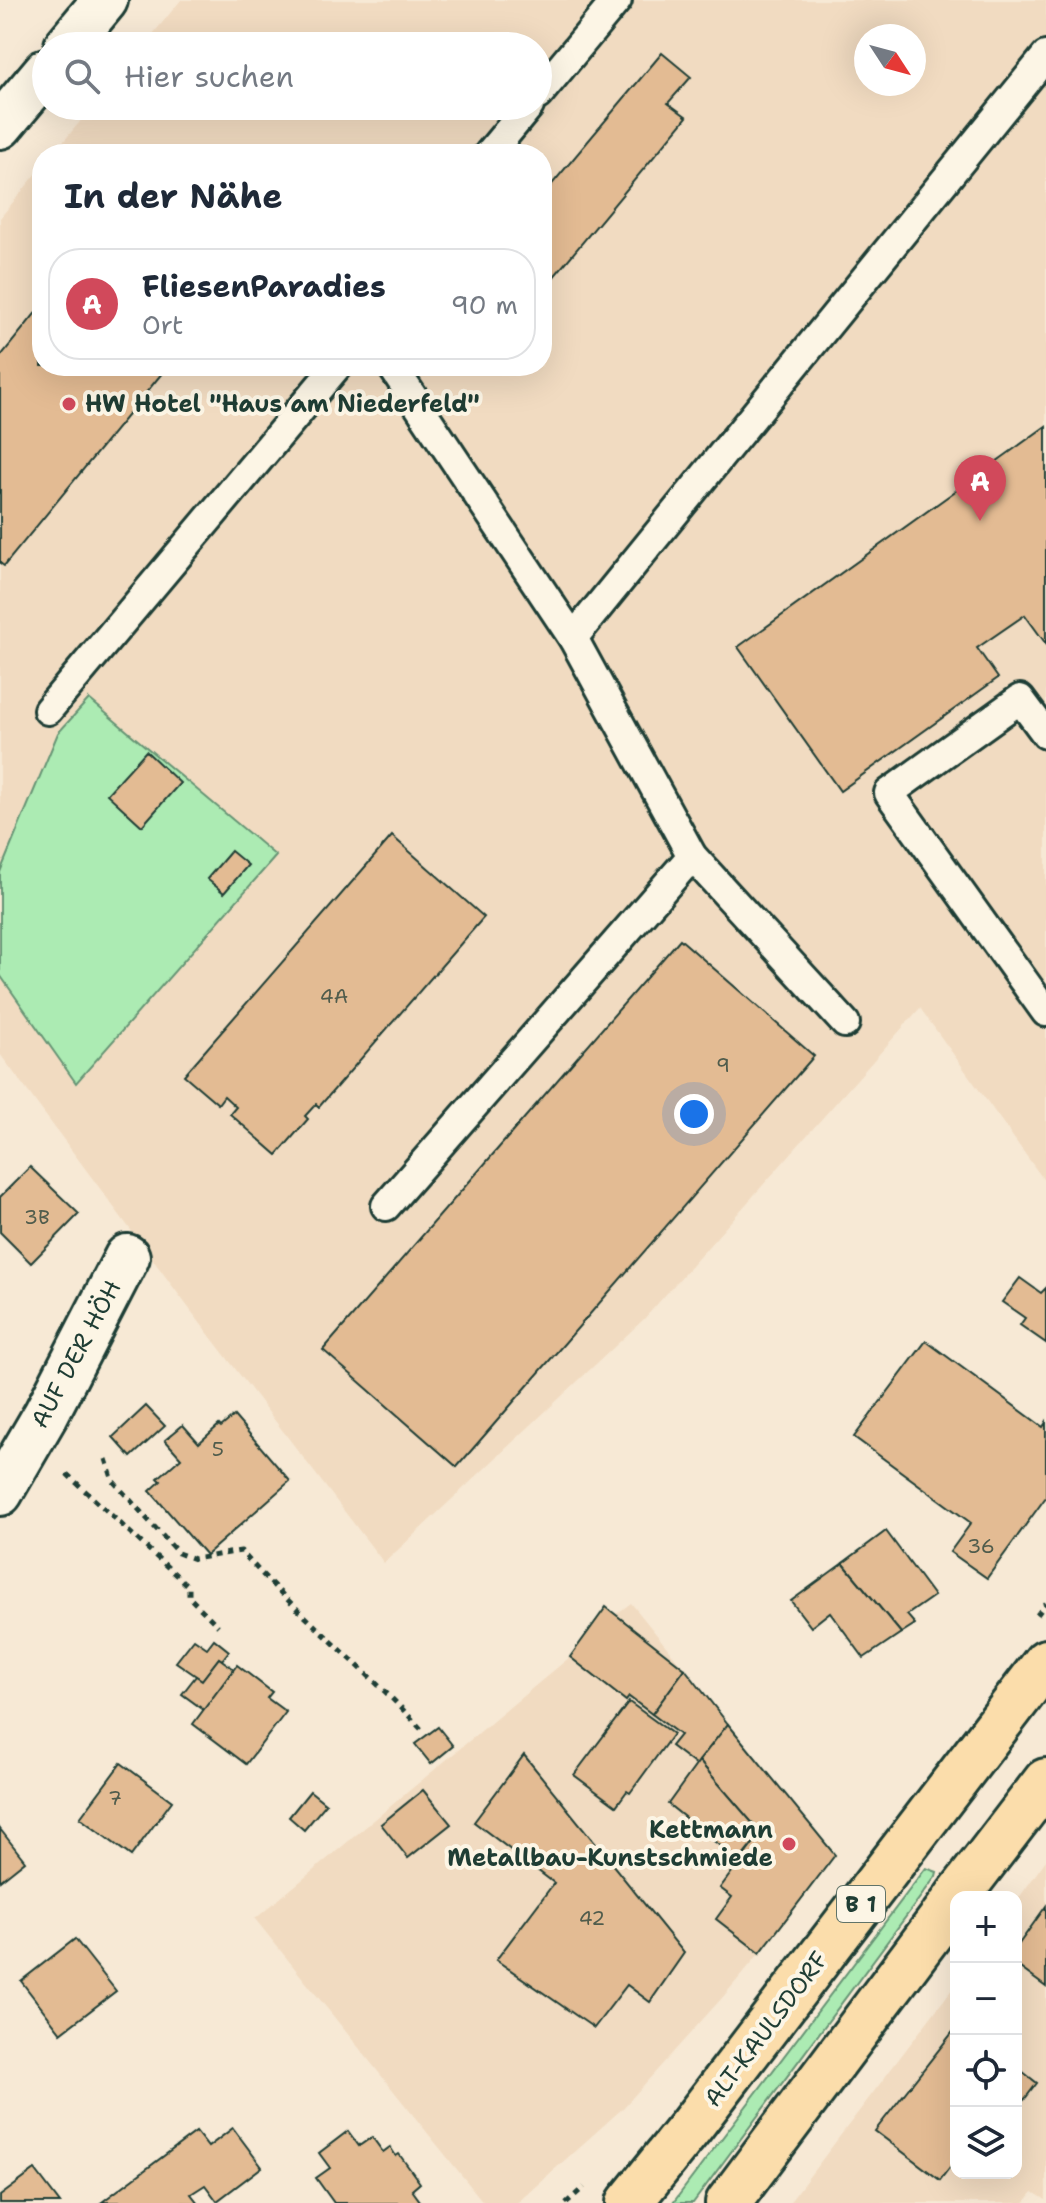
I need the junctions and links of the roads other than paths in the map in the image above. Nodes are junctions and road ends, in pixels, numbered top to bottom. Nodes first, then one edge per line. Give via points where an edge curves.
1 (105, 0) edge
2 (617, 0) edge
3 (79, 32) edge
4 (1046, 56) edge
5 (552, 78) edge
6 (32, 88) edge
7 (517, 120) edge
8 (0, 126) edge
9 (497, 144) edge
10 (329, 376) edge
11 (399, 376) edge
12 (573, 638) junction
13 (48, 710) dead end
14 (1046, 734) edge
15 (692, 856) junction
16 (1046, 1012) edge
17 (845, 1023) dead end
18 (386, 1206) dead end
19 (127, 1257) dead end
20 (0, 1493) edge
21 (1046, 1662) edge
22 (1046, 1781) edge
23 (962, 1891) edge
24 (950, 1907) edge
25 (629, 2203) edge
26 (728, 2203) edge

1 - 3 street
2 - 5 lane
4 - 12 lane
6 - 8 street
7 - 9 lane
10 - 13 lane
11 - 12 lane
12 - 15 lane
14 - 16 lane via 1020,699 889,793
15 - 17 lane
15 - 18 lane
19 - 20 street, AUF DER HÖH
21 - 25 main road, ALT-KAULSDORF / B 1
22 - 23 main road
24 - 26 main road

